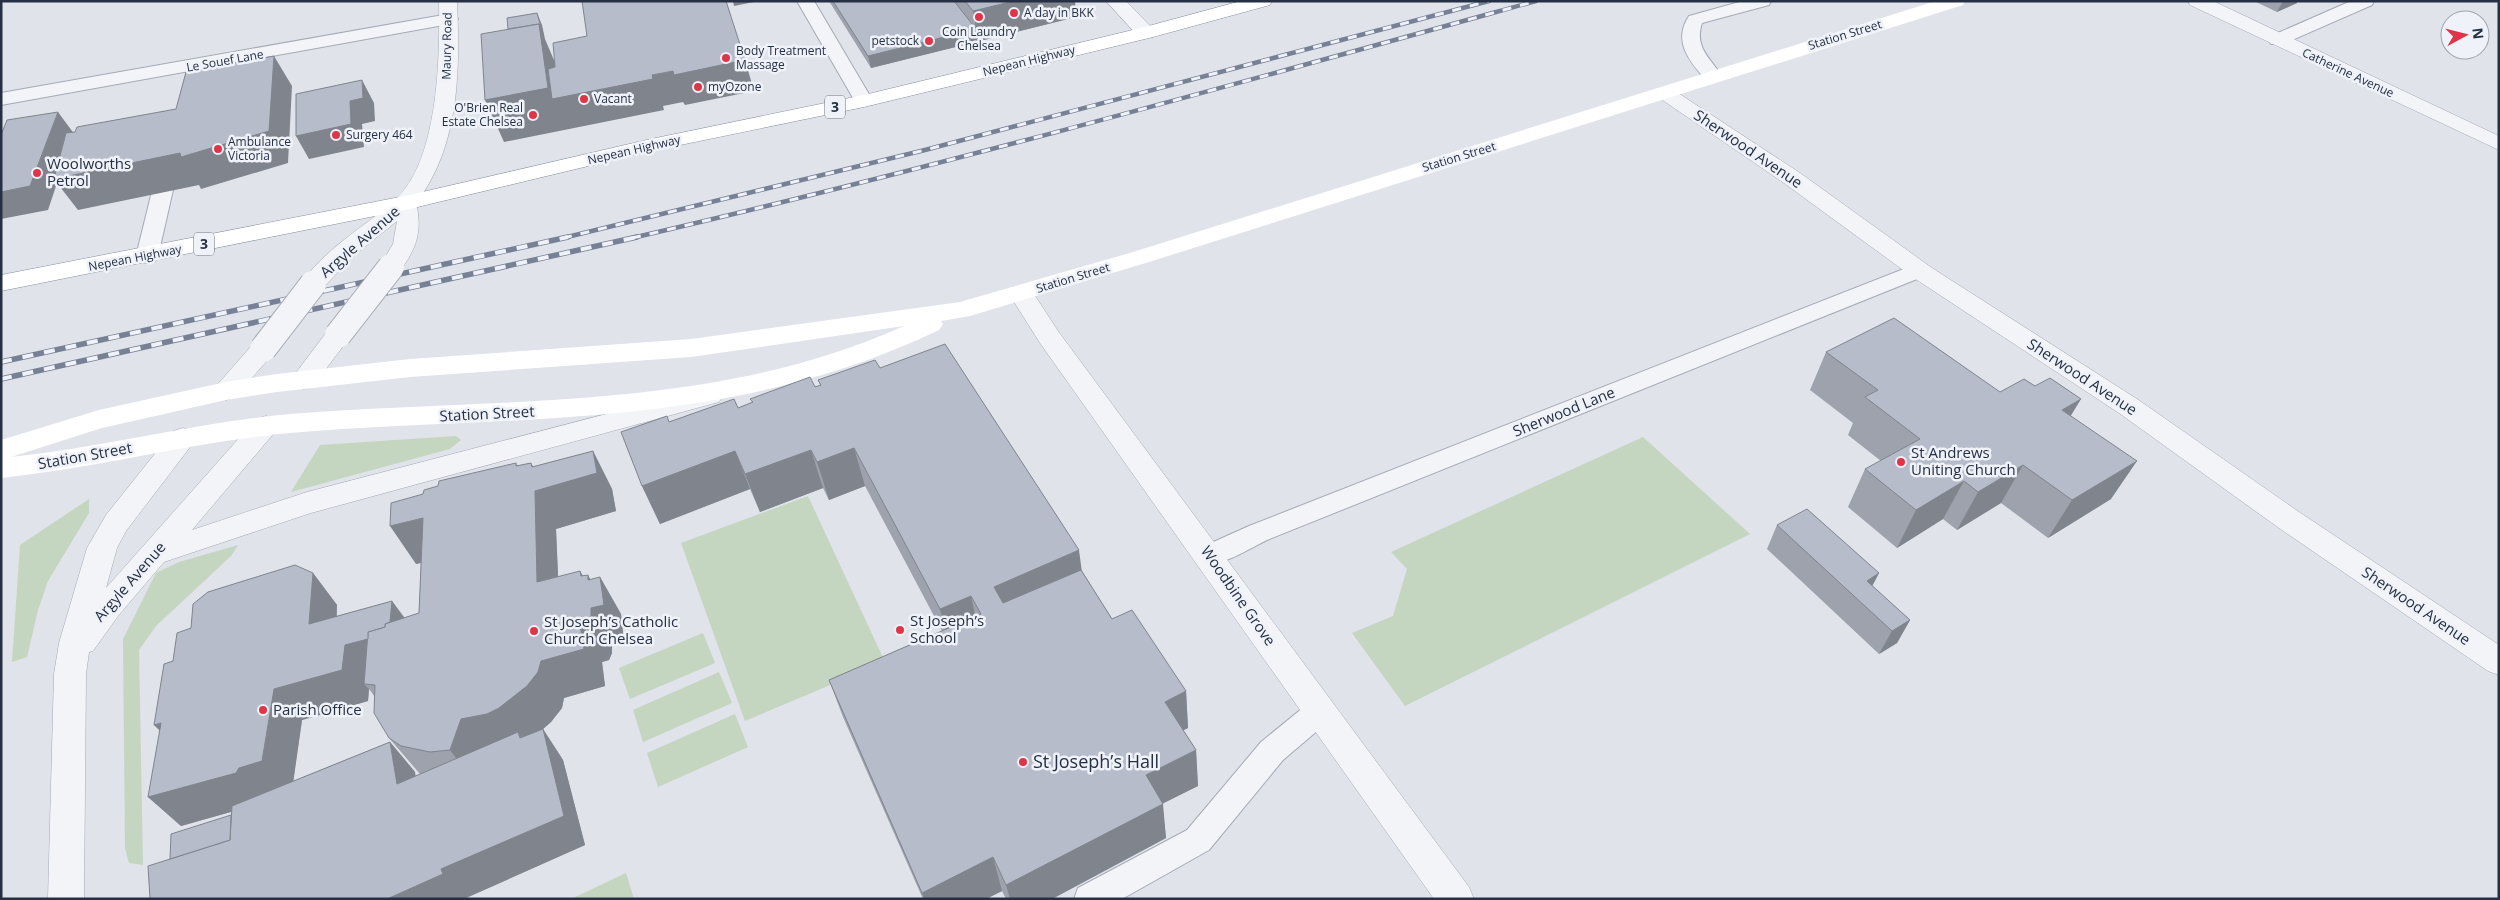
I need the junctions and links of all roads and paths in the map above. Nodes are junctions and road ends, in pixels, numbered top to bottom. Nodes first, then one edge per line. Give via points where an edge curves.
1 (805, 1) edge
2 (1115, 1) edge
3 (1263, 1) edge
4 (1763, 1) edge
5 (1956, 1) edge
6 (2197, 1) edge
7 (2366, 1) edge
8 (449, 10) edge
9 (1146, 32) junction
10 (2277, 40) junction
11 (1713, 76) junction
12 (1665, 93) junction
13 (1, 99) edge
14 (864, 101) junction
15 (174, 140) edge
16 (2499, 144) edge
17 (405, 203) junction
18 (147, 256) junction
19 (1919, 270) junction
20 (1, 283) edge
21 (1022, 294) junction
22 (961, 310) junction
23 (304, 380) junction
24 (748, 386) junction
25 (226, 392) junction
26 (266, 426) junction
27 (183, 438) junction
28 (1, 450) edge
29 (1, 468) edge
30 (156, 553) junction
31 (1209, 555) junction
32 (2499, 662) edge
33 (70, 674) junction
34 (1320, 711) junction
35 (66, 899) edge
36 (1090, 899) edge
37 (1456, 899) edge

1 - 14 lane
2 - 9 street
3 - 9 main road, Nepean Highway / 3
4 - 11 lane via 1696,20 1690,32 1694,54
5 - 11 main road, Station Street
6 - 10 street, Catherine Avenue
7 - 10 lane
8 - 13 lane, Le Souef Lane via 190,76
8 - 17 street, Maury Road via 447,84 434,149 417,186
9 - 14 main road, Nepean Highway / 3
10 - 16 street, Catherine Avenue
11 - 12 main road, Station Street
12 - 19 street, Sherwood Avenue via 1792,178
12 - 21 main road, Station Street
14 - 17 main road, Nepean Highway / 3 via 651,145
15 - 18 lane
17 - 18 main road, Nepean Highway / 3
17 - 23 street, Argyle Avenue, bridge via 409,218 404,250
17 - 25 street, Argyle Avenue, bridge via 343,252
18 - 20 main road, Nepean Highway / 3
19 - 31 lane, Sherwood Lane
19 - 32 street, Sherwood Avenue via 2128,406
21 - 22 main road, Station Street
21 - 31 street, Woodbine Grove via 1049,337
22 - 23 main road, Station Street via 692,348 410,368
22 - 24 main road, Station Street via 849,358
23 - 25 main road, Station Street
23 - 26 main road, Argyle Avenue
24 - 26 main road, Station Street via 611,406
24 - 30 street via 307,503
25 - 27 main road, Argyle Avenue
25 - 28 main road, Station Street via 99,419
26 - 27 main road, Station Street
26 - 30 street, Argyle Avenue
27 - 29 main road, Station Street via 72,459
27 - 33 street, Argyle Avenue via 116,523 102,548 75,643
30 - 33 street, Argyle Avenue via 96,620 84,638
31 - 34 street, Woodbine Grove
33 - 35 street, Argyle Avenue
34 - 36 lane via 1272,751 1198,840
34 - 37 street, Woodbine Grove

